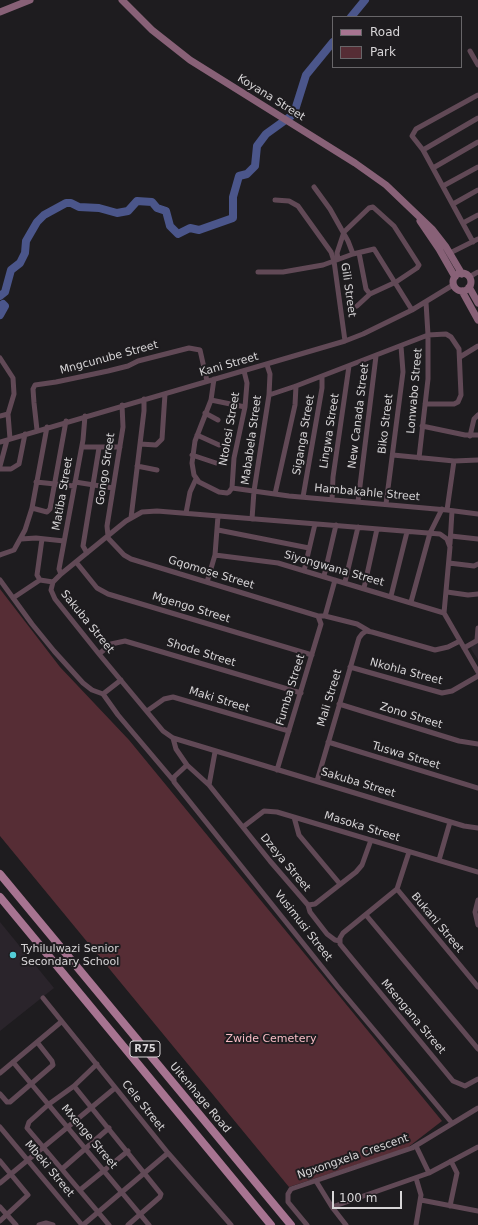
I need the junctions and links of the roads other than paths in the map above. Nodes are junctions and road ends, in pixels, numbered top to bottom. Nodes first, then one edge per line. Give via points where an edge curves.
1 (28, 0) edge
2 (122, 0) edge
3 (0, 12) edge
4 (470, 51) dead end
5 (478, 65) edge
6 (478, 95) edge
7 (478, 118) edge
8 (478, 142) edge
9 (423, 150) junction
10 (478, 166) edge
11 (433, 168) junction
12 (443, 186) junction
13 (314, 187) dead end
14 (478, 190) edge
15 (275, 200) dead end
16 (452, 204) junction
17 (412, 210) junction
18 (478, 215) edge
19 (463, 223) junction
20 (344, 232) junction
21 (476, 240) edge
22 (359, 253) junction
23 (450, 253) junction
24 (353, 254) junction
25 (336, 260) junction
26 (258, 272) dead end
27 (478, 272) edge
28 (465, 275) junction
29 (455, 277) junction
30 (396, 282) junction
31 (453, 285) junction
32 (469, 287) junction
33 (462, 291) junction
34 (370, 294) junction
35 (426, 302) junction
36 (478, 303) edge
37 (357, 306) dead end
38 (412, 310) junction
39 (478, 320) edge
40 (428, 335) junction
41 (345, 341) junction
42 (401, 346) junction
43 (478, 346) edge
44 (376, 356) junction
45 (460, 356) junction
46 (0, 358) edge
47 (267, 365) junction
48 (349, 366) junction
49 (244, 371) junction
50 (322, 376) junction
51 (214, 379) junction
52 (207, 381) junction
53 (296, 386) junction
54 (165, 394) junction
55 (269, 395) junction
56 (144, 399) junction
57 (211, 400) junction
58 (425, 404) junction
59 (122, 405) junction
60 (245, 407) junction
61 (206, 413) junction
62 (8, 414) junction
63 (478, 415) edge
64 (0, 416) edge
65 (85, 416) junction
66 (218, 420) dead end
67 (66, 421) junction
68 (422, 426) junction
69 (47, 427) junction
70 (37, 430) junction
71 (25, 434) junction
72 (197, 434) junction
73 (478, 435) edge
74 (470, 436) junction
75 (9, 439) junction
76 (0, 442) edge
77 (140, 444) junction
78 (219, 445) dead end
79 (82, 447) junction
80 (120, 447) junction
81 (99, 448) junction
82 (192, 455) junction
83 (393, 456) junction
84 (419, 458) junction
85 (478, 460) edge
86 (454, 461) junction
87 (216, 463) dead end
88 (137, 466) junction
89 (0, 468) edge
90 (157, 470) dead end
91 (196, 479) junction
92 (36, 482) junction
93 (56, 484) junction
94 (75, 484) junction
95 (94, 484) junction
96 (113, 488) junction
97 (232, 489) junction
98 (254, 491) junction
99 (275, 494) junction
100 (303, 497) junction
101 (332, 500) junction
102 (358, 502) junction
103 (386, 504) junction
104 (32, 508) junction
105 (447, 510) junction
106 (186, 513) junction
107 (478, 514) edge
108 (218, 516) junction
109 (131, 518) junction
110 (252, 519) junction
111 (315, 524) junction
112 (336, 525) junction
113 (358, 527) junction
114 (377, 529) junction
115 (218, 530) junction
116 (406, 532) junction
117 (432, 533) junction
118 (451, 536) junction
119 (108, 537) junction
120 (21, 539) junction
121 (42, 539) junction
122 (478, 539) edge
123 (64, 541) junction
124 (450, 546) junction
125 (309, 548) junction
126 (87, 553) junction
127 (0, 555) edge
128 (215, 555) junction
129 (76, 562) junction
130 (449, 563) junction
131 (478, 564) edge
132 (304, 570) junction
133 (61, 574) junction
134 (324, 576) junction
135 (0, 580) edge
136 (40, 580) junction
137 (335, 580) junction
138 (52, 582) junction
139 (207, 582) junction
140 (344, 582) junction
141 (364, 588) junction
142 (446, 592) junction
143 (478, 594) edge
144 (390, 596) junction
145 (13, 598) junction
146 (411, 602) junction
147 (444, 613) junction
148 (318, 616) junction
149 (325, 616) junction
150 (478, 628) edge
151 (371, 632) junction
152 (478, 640) edge
153 (460, 641) junction
154 (464, 648) junction
155 (99, 654) junction
156 (312, 655) junction
157 (350, 667) junction
158 (478, 672) edge
159 (478, 676) edge
160 (121, 680) junction
161 (301, 693) junction
162 (103, 694) junction
163 (339, 704) junction
164 (148, 711) junction
165 (289, 731) junction
166 (173, 738) junction
167 (328, 742) junction
168 (478, 744) edge
169 (215, 752) junction
170 (187, 765) junction
171 (277, 770) junction
172 (173, 780) junction
173 (316, 781) junction
174 (209, 785) junction
175 (478, 788) edge
176 (294, 817) junction
177 (450, 822) junction
178 (243, 827) junction
179 (478, 828) edge
180 (371, 840) junction
181 (409, 852) junction
182 (439, 860) junction
183 (478, 872) edge
184 (0, 874) edge
185 (340, 884) junction
186 (397, 889) junction
187 (0, 897) edge
188 (478, 900) edge
189 (308, 905) junction
190 (366, 915) junction
191 (478, 925) edge
192 (340, 942) junction
193 (478, 988) edge
194 (43, 998) dead end
195 (61, 1022) junction
196 (37, 1042) junction
197 (478, 1050) edge
198 (12, 1062) junction
199 (97, 1064) junction
200 (0, 1073) edge
201 (478, 1079) edge
202 (32, 1085) junction
203 (74, 1086) junction
204 (115, 1088) junction
205 (0, 1094) edge
206 (48, 1104) junction
207 (91, 1108) junction
208 (478, 1108) edge
209 (452, 1123) junction
210 (0, 1127) edge
211 (68, 1127) junction
212 (109, 1128) junction
213 (416, 1146) junction
214 (478, 1146) edge
215 (44, 1147) junction
216 (86, 1149) junction
217 (128, 1151) junction
218 (168, 1153) junction
219 (28, 1160) junction
220 (0, 1161) edge
221 (451, 1161) junction
222 (62, 1169) junction
223 (103, 1170) junction
224 (145, 1172) junction
225 (430, 1173) junction
226 (12, 1174) junction
227 (416, 1178) junction
228 (316, 1181) junction
229 (0, 1183) edge
230 (80, 1190) junction
231 (121, 1193) junction
232 (421, 1200) junction
233 (450, 1206) junction
234 (0, 1207) edge
235 (332, 1208) junction
236 (478, 1211) edge
237 (98, 1212) junction
238 (141, 1214) junction
239 (7, 1215) junction
240 (0, 1221) edge
241 (16, 1225) edge
242 (39, 1225) edge
243 (53, 1225) edge
244 (83, 1225) edge
245 (109, 1225) edge
246 (128, 1225) edge
247 (149, 1225) edge
248 (231, 1225) edge
249 (271, 1225) edge
250 (291, 1225) edge
251 (307, 1225) edge
252 (346, 1225) edge
253 (416, 1225) edge

1 - 3 main road
2 - 17 main road, Koyana Street via 173,48 366,170
4 - 5 street
6 - 9 street via 413,132 412,136
7 - 9 street
8 - 11 street
9 - 11 street
10 - 12 street
11 - 12 street
12 - 16 street
13 - 20 street
14 - 16 street
15 - 25 street, Gili Street via 289,201 298,206
16 - 19 street
17 - 23 main road, Koyana Street via 432,229
17 - 29 main road, Koyana Street
18 - 19 street
19 - 21 street
20 - 24 street
20 - 25 street
20 - 30 street via 369,208 377,208 394,226 418,263 417,268
21 - 23 street
22 - 24 street
22 - 30 street via 376,250
22 - 34 street via 366,289
23 - 28 main road, Koyana Street
24 - 25 street
25 - 26 street via 323,265 283,272
25 - 41 street, Gili Street
27 - 28 street
28 - 29 main road
28 - 32 main road via 470,281
29 - 31 main road
30 - 34 street
30 - 38 street
31 - 33 main road
31 - 35 street, Kani Street
32 - 33 main road
32 - 36 main road
33 - 39 main road
34 - 37 street
35 - 38 street, Kani Street
35 - 40 street, Lonwabo Street
38 - 41 street, Kani Street
40 - 42 street
40 - 45 street via 446,334 451,337 459,349
40 - 58 street, Lonwabo Street
41 - 47 street, Kani Street
42 - 44 street
42 - 83 street, Biko Street via 403,372
43 - 45 street
44 - 48 street
44 - 102 street, New Canada Street
45 - 58 street via 462,388 458,402
46 - 62 street via 13,378 14,394
47 - 49 street, Kani Street
47 - 55 street, Mababela Street via 270,374
48 - 50 street
48 - 101 street, Lingwa Street
49 - 51 street, Kani Street
49 - 60 street, Ntolosi Street via 247,383
50 - 53 street
50 - 100 street, Siganga Street
51 - 52 street, Kani Street
51 - 57 street
52 - 54 street, Kani Street
52 - 70 street, Mngcunube Street via 200,350 189,348 108,371 35,385 33,389
53 - 55 street
53 - 99 street via 295,406
54 - 56 street, Kani Street
54 - 77 street via 162,439 156,445
55 - 98 street, Mababela Street
56 - 59 street, Kani Street
56 - 77 street
57 - 60 street
57 - 61 street
58 - 68 street, Lonwabo Street
59 - 65 street, Kani Street
59 - 80 street, Gongo Street via 123,427
60 - 97 street, Ntolosi Street via 234,458
61 - 66 street
61 - 72 street
62 - 64 street
62 - 75 street
63 - 74 street via 474,419
65 - 67 street, Kani Street
65 - 79 street, Matiba Street
67 - 69 street, Kani Street
67 - 93 street
68 - 74 street
68 - 84 street, Lonwabo Street
69 - 70 street, Kani Street
69 - 92 street
70 - 71 street, Kani Street
71 - 75 street, Kani Street
71 - 89 street via 19,464 11,469
72 - 78 street
72 - 82 street
73 - 74 street
75 - 76 street, Kani Street
75 - 89 street
77 - 88 street
79 - 81 street
79 - 94 street, Matiba Street
80 - 81 street
80 - 96 street, Gongo Street
81 - 95 street
82 - 87 street
82 - 91 street
83 - 84 street
83 - 103 street, Biko Street
84 - 86 street
85 - 86 street
86 - 105 street
88 - 90 street
88 - 109 street
91 - 97 street via 219,492 227,493
91 - 106 street via 190,492
92 - 93 street
92 - 104 street
93 - 94 street
93 - 104 street via 49,510 47,512
94 - 95 street
94 - 123 street, Matiba Street
95 - 96 street
95 - 126 street via 83,546
96 - 119 street, Gongo Street via 107,526
97 - 98 street, Hambakahle Street
98 - 99 street, Hambakahle Street
98 - 110 street, Mababela Street
99 - 100 street, Hambakahle Street
100 - 101 street, Hambakahle Street
101 - 102 street, Hambakahle Street
102 - 103 street, Hambakahle Street
103 - 105 street, Hambakahle Street
104 - 120 street
105 - 107 street, Hambakahle Street
105 - 117 street
105 - 118 street
106 - 108 street, Sakuba Street
106 - 109 street, Sakuba Street via 150,510
108 - 110 street, Sakuba Street
108 - 115 street
109 - 119 street, Sakuba Street
110 - 111 street, Sakuba Street
111 - 112 street, Sakuba Street
111 - 125 street
112 - 113 street, Sakuba Street
112 - 134 street
113 - 114 street, Sakuba Street
113 - 140 street
114 - 116 street, Sakuba Street
114 - 141 street
115 - 125 street
115 - 128 street
116 - 117 street, Sakuba Street
116 - 144 street
117 - 124 street via 445,537
117 - 146 street
118 - 122 street
118 - 124 street
119 - 126 street, Sakuba Street
119 - 139 street, Gqomose Street via 131,559
120 - 121 street
120 - 127 street via 11,552
121 - 123 street
121 - 136 street via 37,572
123 - 133 street, Matiba Street via 59,569
124 - 130 street
125 - 132 street
126 - 129 street, Sakuba Street
128 - 132 street, Siyongwana Street via 278,563
128 - 139 street
129 - 133 street, Sakuba Street
129 - 156 street, Mgengo Street via 97,588 108,594
130 - 131 street via 474,566
130 - 142 street
132 - 134 street, Siyongwana Street
133 - 138 street, Sakuba Street
134 - 137 street, Siyongwana Street
135 - 145 street
136 - 138 street
136 - 145 street
137 - 140 street, Siyongwana Street
137 - 149 street
138 - 155 street, Sakuba Street via 52,594
139 - 148 street, Gqomose Street
140 - 141 street, Siyongwana Street
141 - 144 street, Siyongwana Street
142 - 143 street
142 - 147 street
144 - 146 street, Siyongwana Street
145 - 162 street via 83,683
146 - 147 street, Siyongwana Street
147 - 153 street
148 - 149 street, Gqomose Street
148 - 156 street, Fumba Street via 321,624
149 - 151 street, Gqomose Street via 357,624
150 - 152 street
151 - 153 street via 435,650 448,648
151 - 157 street, Mali Street via 363,632 359,638
152 - 154 street
153 - 154 street
154 - 158 street
155 - 160 street, Sakuba Street
155 - 161 street, Shode Street via 115,642 125,641
156 - 161 street, Fumba Street
157 - 159 street, Nkohla Street via 442,693 452,691
157 - 163 street, Mali Street
160 - 162 street
160 - 164 street, Sakuba Street
161 - 165 street, Fumba Street
162 - 172 street, Vusimusi Street
163 - 167 street, Mali Street
163 - 168 street, Zono Street via 459,741
164 - 165 street, Maki Street via 164,699 173,697
164 - 166 street, Sakuba Street via 163,731
165 - 171 street, Fumba Street
166 - 169 street, Sakuba Street
166 - 170 street via 176,749
167 - 173 street, Mali Street
167 - 175 street, Tuswa Street
169 - 171 street, Sakuba Street
169 - 174 street
170 - 172 street
170 - 174 street, Dzeya Street
171 - 173 street, Sakuba Street
172 - 209 street, Vusimusi Street
173 - 177 street, Sakuba Street
174 - 178 street, Dzeya Street
176 - 178 street, Masoka Street via 264,811
176 - 180 street, Masoka Street
176 - 185 street via 300,835
177 - 179 street, Sakuba Street
177 - 182 street
178 - 189 street, Dzeya Street
180 - 181 street, Masoka Street
180 - 185 street, Dzeya Street via 362,865
181 - 182 street, Masoka Street
181 - 186 street
182 - 183 street, Masoka Street
184 - 250 main road, Uitenhage Road / R75
185 - 189 street, Dzeya Street via 316,904
186 - 190 street
186 - 193 street, Bukani Street
187 - 249 main road, R75
188 - 191 street via 475,912
189 - 192 street via 310,912 327,934
190 - 192 street via 343,933
190 - 197 street
192 - 201 street, Msengana Street via 453,1081 464,1086
194 - 195 street, Cele Street
195 - 196 street
195 - 199 street, Cele Street
196 - 198 street
196 - 202 street via 54,1064
198 - 200 street
198 - 202 street, Mxenge Street
199 - 203 street
199 - 204 street, Cele Street
202 - 205 street via 10,1102
202 - 206 street, Mxenge Street
203 - 206 street
203 - 207 street
204 - 207 street
204 - 218 street, Cele Street
206 - 211 street, Mxenge Street
206 - 215 street via 27,1126
207 - 211 street
207 - 212 street
208 - 209 street, Ngxongxela Crescent
209 - 213 street, Ngxongxela Crescent
210 - 219 street, Mbeki Street
211 - 215 street
211 - 216 street, Mxenge Street
212 - 216 street
212 - 217 street
213 - 225 street
213 - 228 street, Ngxongxela Crescent
214 - 221 street
215 - 219 street
215 - 222 street
216 - 222 street
216 - 223 street, Mxenge Street
217 - 223 street
217 - 224 street
218 - 224 street
218 - 248 street, Cele Street
219 - 226 street
219 - 244 street, Mbeki Street
220 - 226 street
221 - 225 street
221 - 233 street via 456,1173
222 - 230 street
223 - 230 street
223 - 231 street, Mxenge Street
224 - 231 street
224 - 238 street via 162,1194
225 - 227 street
226 - 229 street
226 - 239 street via 28,1196
227 - 232 street
227 - 235 street
228 - 235 street
228 - 251 street, Ngxongxela Crescent via 294,1188 288,1194 288,1202
230 - 237 street
231 - 237 street
231 - 238 street, Mxenge Street
232 - 233 street
232 - 253 street
233 - 236 street
234 - 239 street
235 - 252 street
237 - 244 street
237 - 245 street
238 - 246 street
238 - 247 street, Mxenge Street
239 - 240 street
239 - 241 street
242 - 243 street

